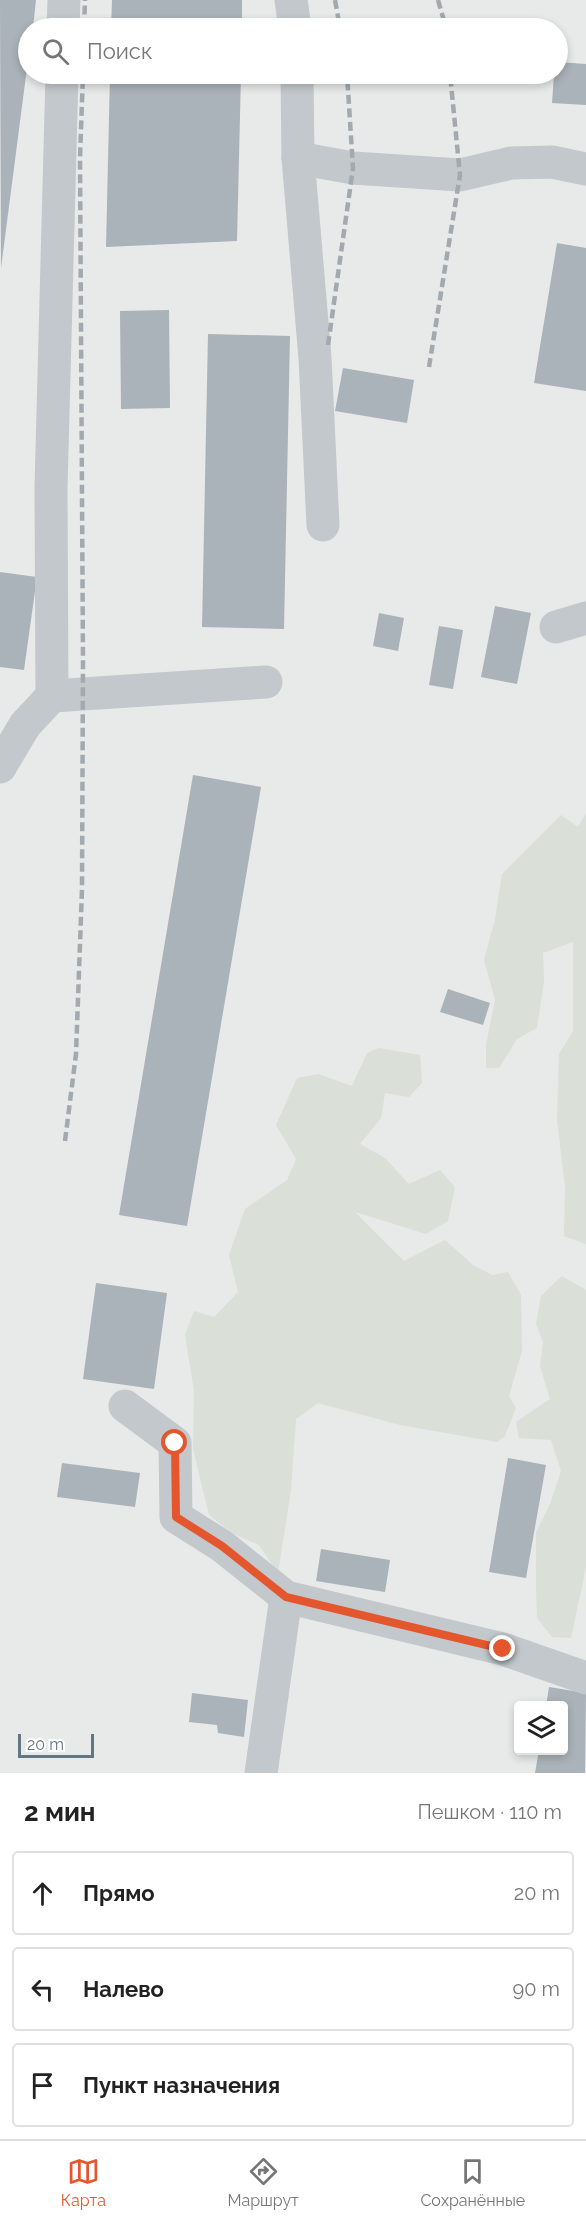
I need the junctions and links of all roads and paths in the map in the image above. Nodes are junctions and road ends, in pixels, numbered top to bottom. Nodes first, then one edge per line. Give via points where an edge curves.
1 (64, 0) edge
2 (291, 0) edge
3 (63, 18) edge
4 (294, 18) edge
5 (62, 84) edge
6 (297, 84) edge
7 (298, 158) junction
8 (586, 168) edge
9 (323, 525) dead end
10 (266, 682) dead end
11 (52, 696) junction
12 (0, 767) edge
13 (125, 1406) dead end
14 (286, 1597) junction
15 (586, 1678) edge
16 (261, 1773) edge

1 - 3 lane
2 - 4 lane
5 - 11 lane via 51,488
6 - 7 lane
7 - 8 lane via 353,168 460,175 511,163 552,162
7 - 9 lane via 315,358
10 - 11 lane
11 - 12 lane via 25,725
13 - 14 lane via 175,1443 176,1517 222,1546
14 - 15 lane via 503,1649
14 - 16 lane

